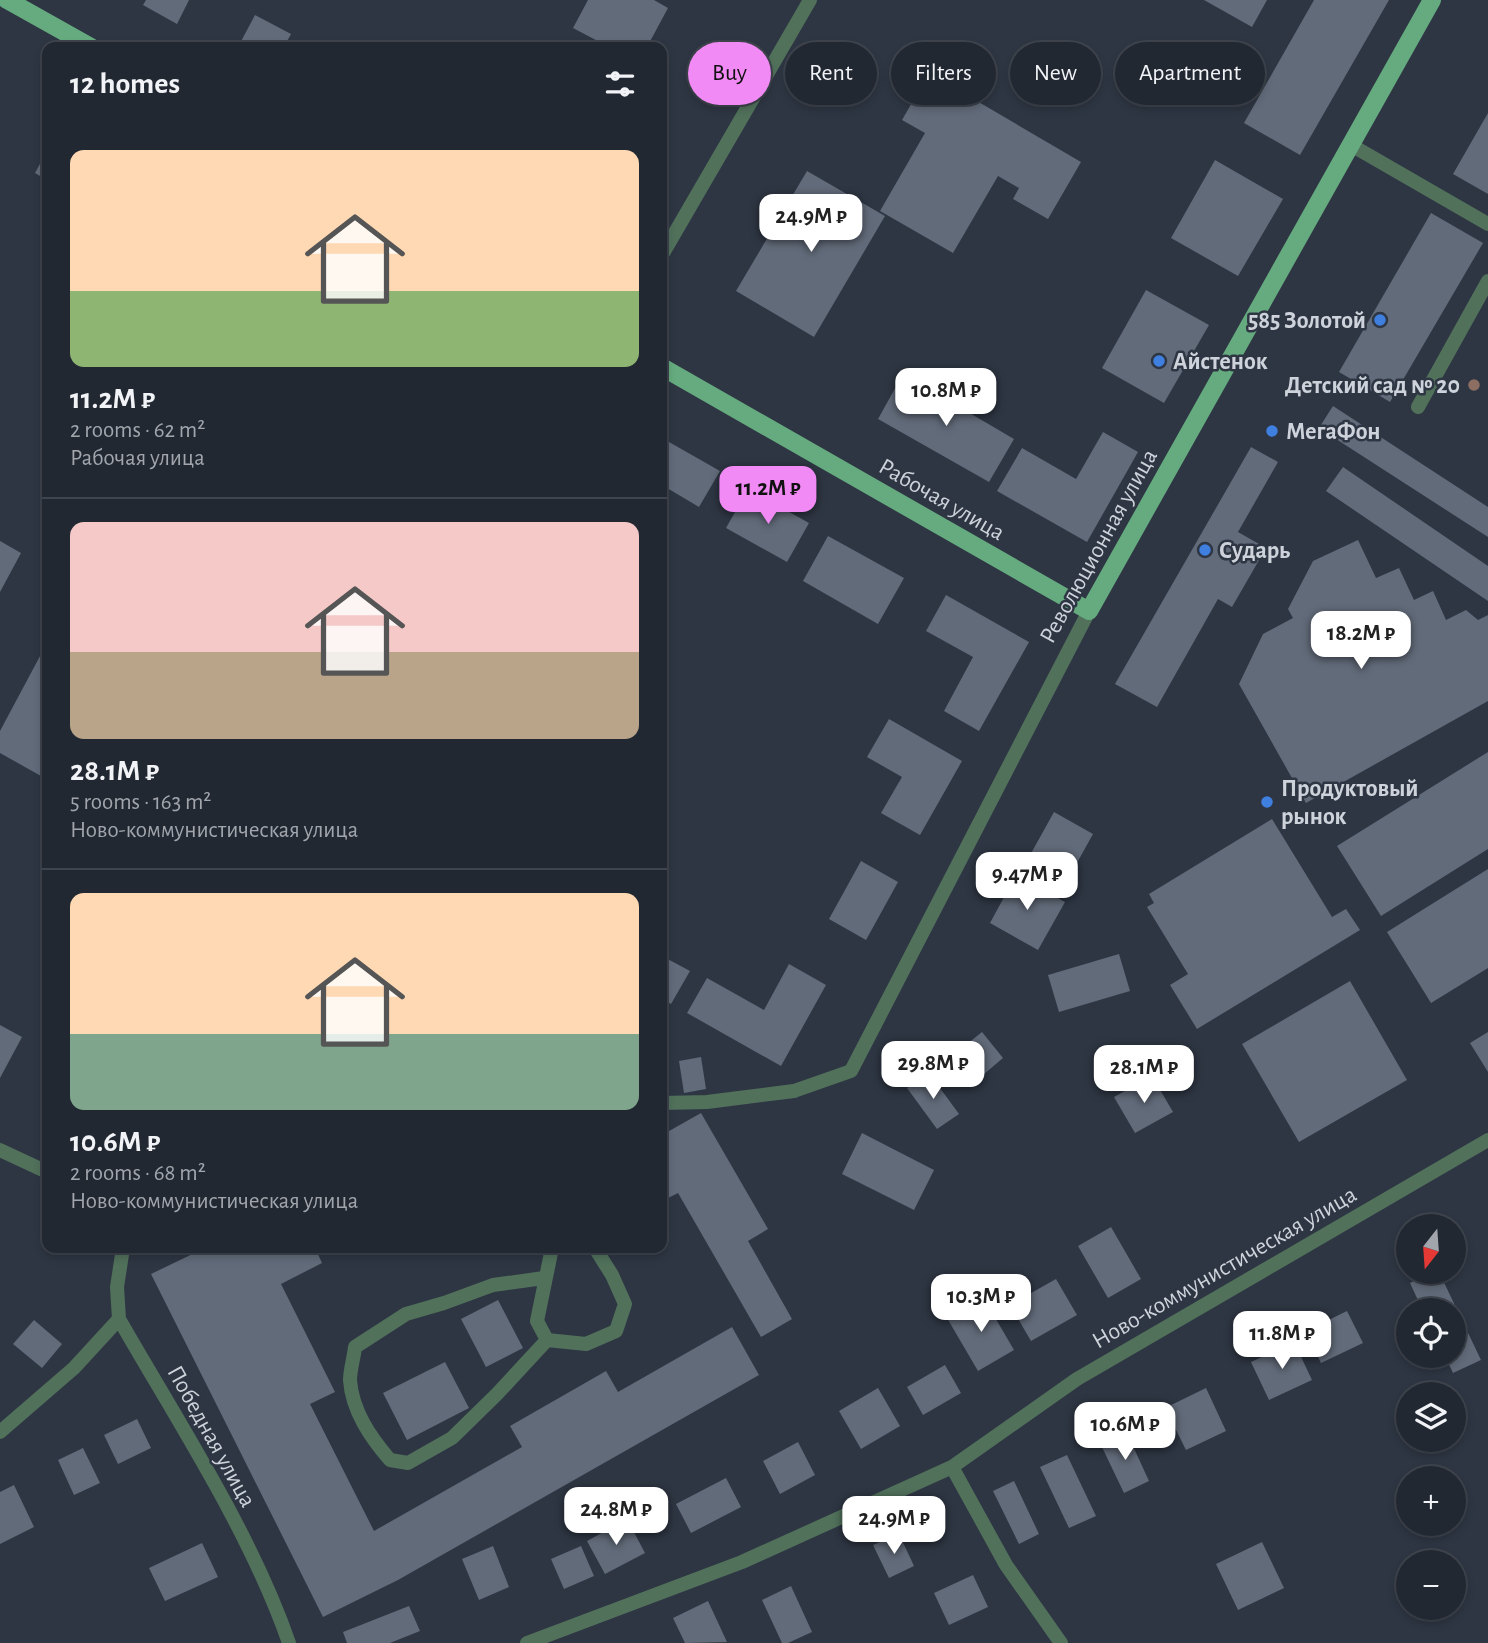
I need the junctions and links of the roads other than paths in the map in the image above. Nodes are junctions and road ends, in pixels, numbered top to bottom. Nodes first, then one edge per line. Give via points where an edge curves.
1 (7, 0) edge
2 (810, 0) edge
3 (1432, 0) edge
4 (82, 42) edge
5 (1351, 145) junction
6 (1488, 224) edge
7 (667, 246) edge
8 (1488, 281) edge
9 (667, 370) edge
10 (1418, 407) dead end
11 (1088, 611) junction
12 (667, 1103) edge
13 (1488, 1140) edge
14 (0, 1150) edge
15 (42, 1170) edge
16 (122, 1253) edge
17 (551, 1253) edge
18 (599, 1253) edge
19 (544, 1278) junction
20 (119, 1318) junction
21 (547, 1340) junction
22 (0, 1432) edge
23 (952, 1467) junction
24 (289, 1643) edge
25 (527, 1643) edge
26 (1061, 1643) edge

1 - 4 main road
2 - 7 street
3 - 5 main road, Революционная улица
5 - 6 street
5 - 11 main road, Революционная улица
8 - 10 street
9 - 11 main road, Рабочая улица
11 - 12 street, Революционная улица via 852,1071 794,1091
13 - 23 street, Ново-коммунистическая улица via 1077,1379
14 - 15 street
16 - 20 street, Победная улица via 117,1287
17 - 19 street
18 - 21 street via 625,1304 616,1331 586,1344
19 - 21 street via 537,1321
19 - 21 street via 493,1285 406,1314 355,1347 350,1380 357,1411 390,1460 408,1462 452,1438
20 - 22 street via 74,1368
20 - 24 street, Победная улица via 231,1514
23 - 25 street, Ново-коммунистическая улица via 743,1562
23 - 26 street via 1006,1565

